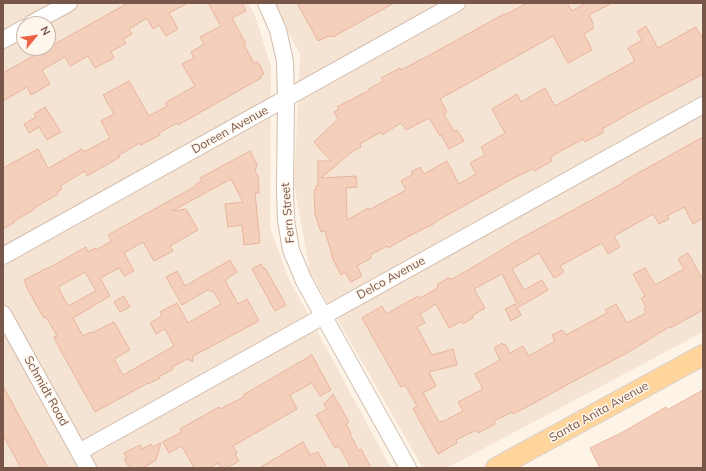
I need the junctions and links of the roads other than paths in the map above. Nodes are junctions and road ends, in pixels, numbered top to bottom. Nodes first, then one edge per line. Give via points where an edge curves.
1 (69, 3) edge
2 (266, 3) edge
3 (457, 3) edge
4 (45, 16) edge
5 (16, 33) edge
6 (3, 40) edge
7 (286, 99) junction
8 (703, 105) edge
9 (3, 256) edge
10 (3, 314) edge
11 (323, 316) junction
12 (703, 356) edge
13 (79, 452) junction
14 (88, 468) edge
15 (408, 468) edge
16 (496, 468) edge

1 - 4 street
2 - 7 street, Fern Street via 282,46
3 - 7 street, Doreen Avenue
5 - 6 street
7 - 9 street, Doreen Avenue
7 - 11 street, Fern Street via 286,220 299,269
8 - 11 street, Delco Avenue
10 - 13 street, Schmidt Road
11 - 13 street, Delco Avenue
11 - 15 street, Fern Street
12 - 16 main road, Santa Anita Avenue
13 - 14 street, Schmidt Road

